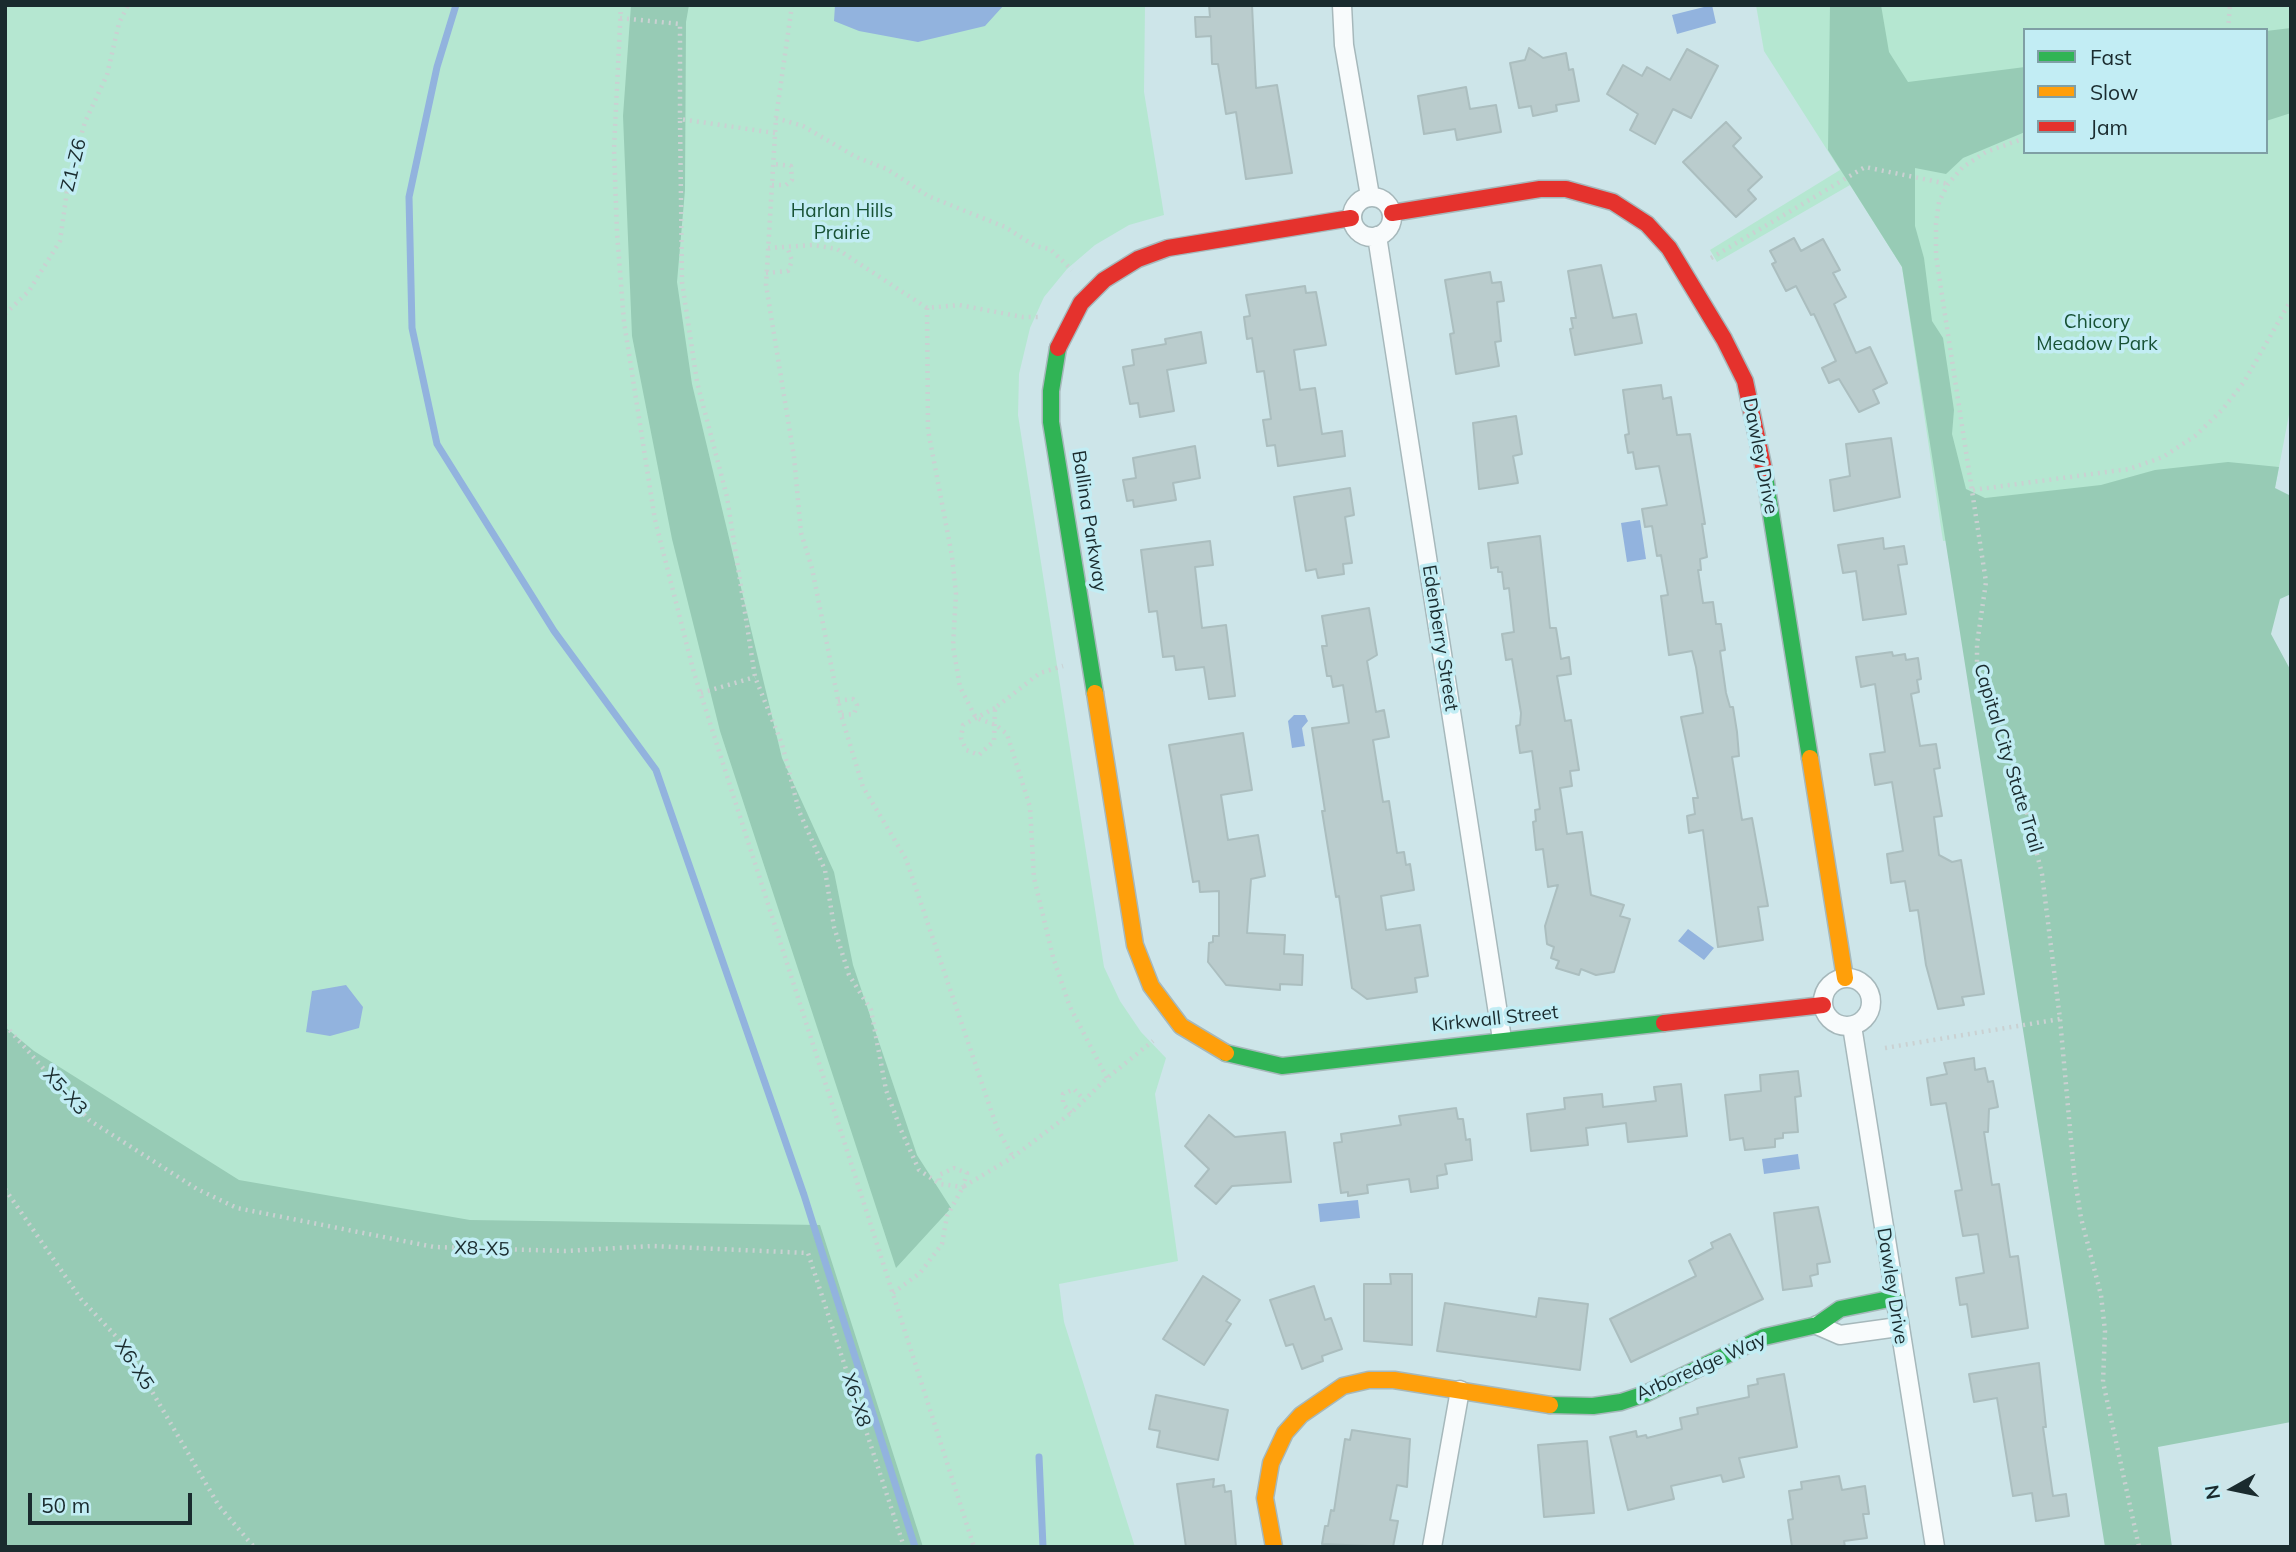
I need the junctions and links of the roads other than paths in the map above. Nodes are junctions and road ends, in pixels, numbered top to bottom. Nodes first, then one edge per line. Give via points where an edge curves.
1 (1342, 5) edge
2 (1370, 197) junction
3 (1392, 213) junction
4 (1351, 218) junction
5 (1377, 236) junction
6 (1845, 978) junction
7 (1823, 1005) junction
8 (1181, 1026) joint
9 (1852, 1026) junction
10 (1502, 1039) junction
11 (1894, 1298) junction
12 (1817, 1325) junction
13 (1899, 1327) junction
14 (1460, 1390) junction
15 (1274, 1547) edge
16 (1432, 1547) edge
17 (1935, 1547) edge

1 - 2 street via 1344,45
2 - 3 street via 1387,203
2 - 4 street via 1355,206
3 - 5 street via 1390,225
3 - 6 street, Dawley Drive via 1540,189 1566,190 1613,202 1647,224 1669,248 1724,339 1745,382 1756,426
4 - 5 street via 1360,233
4 - 8 street, Ballina Parkway via 1168,248 1138,259 1104,279 1081,303 1065,328 1052,369 1051,422 1135,945 1151,986
5 - 10 street, Edenberry Street
6 - 7 street via 1826,990
6 - 9 street via 1860,982 1870,994 1866,1017
7 - 9 street via 1833,1022
7 - 10 street, Kirkwall Street
8 - 10 street, Kirkwall Street via 1216,1050 1282,1066
9 - 11 street, Dawley Drive
11 - 12 street, Arboredge Way via 1840,1309
11 - 13 street, Dawley Drive
12 - 13 street, Arboredge Way via 1840,1335
12 - 14 street, Arboredge Way via 1764,1337 1621,1402 1556,1406
13 - 17 street, Dawley Drive
14 - 15 street, Arboredge Way via 1369,1380 1343,1386 1301,1415 1285,1433 1271,1463 1265,1498
14 - 16 street

